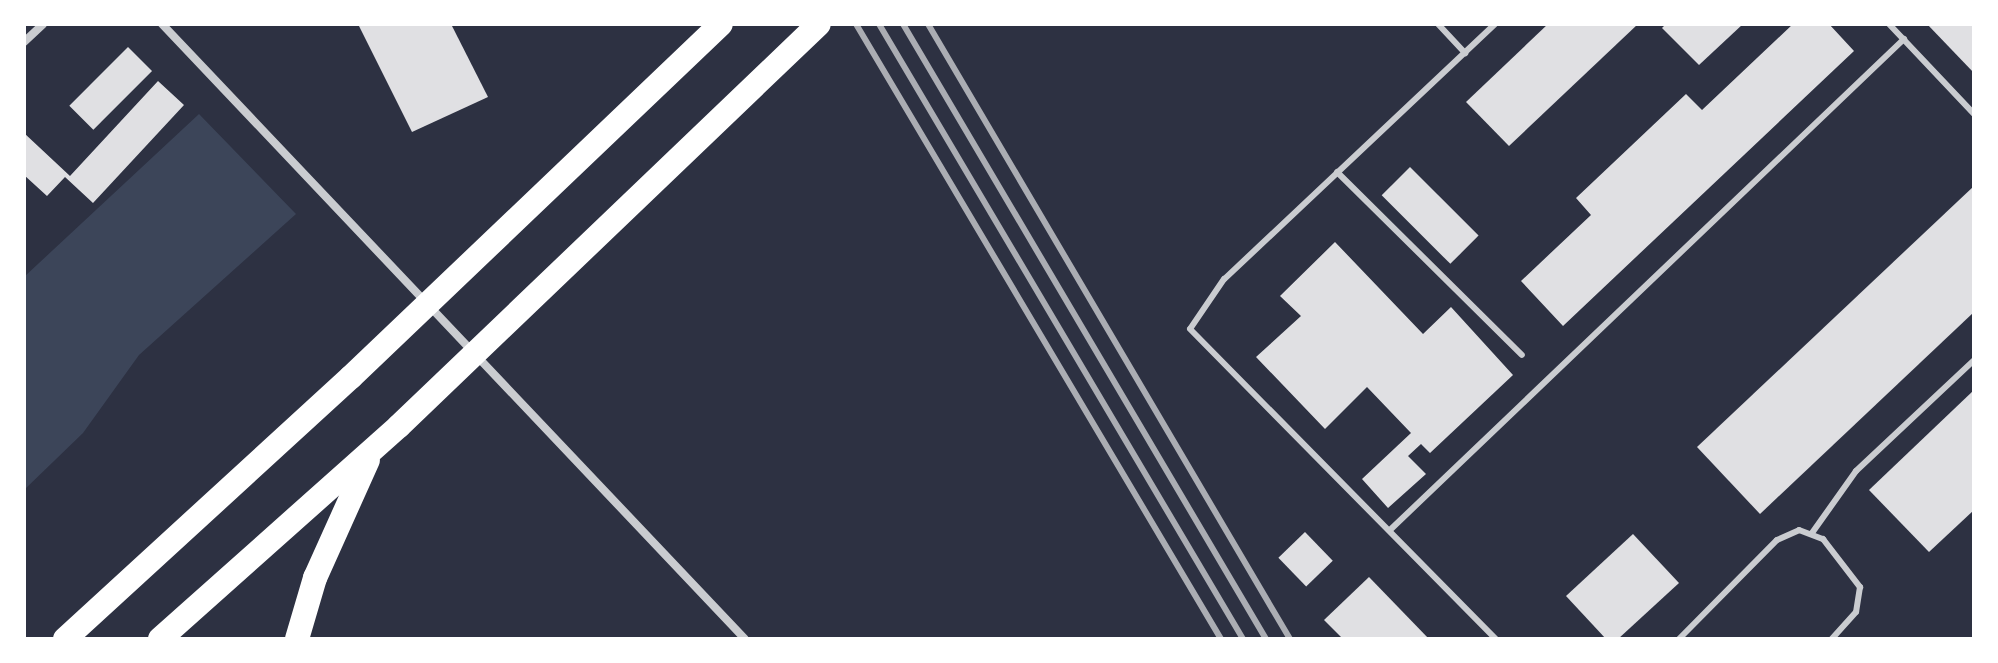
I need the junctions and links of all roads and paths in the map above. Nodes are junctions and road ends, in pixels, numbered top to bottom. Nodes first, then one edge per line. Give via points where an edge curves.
1 (43, 24) edge
2 (162, 24) edge
3 (721, 24) edge
4 (819, 24) edge
5 (1438, 24) edge
6 (1495, 24) edge
7 (1889, 24) edge
8 (1904, 39) junction
9 (24, 42) edge
10 (1465, 53) junction
11 (1974, 114) edge
12 (1337, 172) junction
13 (1522, 355) dead end
14 (1974, 360) edge
15 (373, 449) junction
16 (1390, 530) junction
17 (1812, 533) junction
18 (65, 639) edge
19 (160, 639) edge
20 (297, 639) edge
21 (745, 639) edge
22 (1496, 639) edge
23 (1679, 639) edge
24 (1832, 639) edge

1 - 9 street
2 - 21 street
3 - 18 highway via 351,377
4 - 15 highway
5 - 10 lane
6 - 10 lane
7 - 8 lane
8 - 11 lane
8 - 16 lane
10 - 12 lane
12 - 13 lane
12 - 16 lane via 1224,279 1190,329
14 - 17 lane via 1856,471
15 - 19 highway
15 - 20 highway via 315,578
16 - 22 lane
17 - 23 lane via 1799,530 1777,540
17 - 24 lane via 1854,574 1860,587 1856,612

